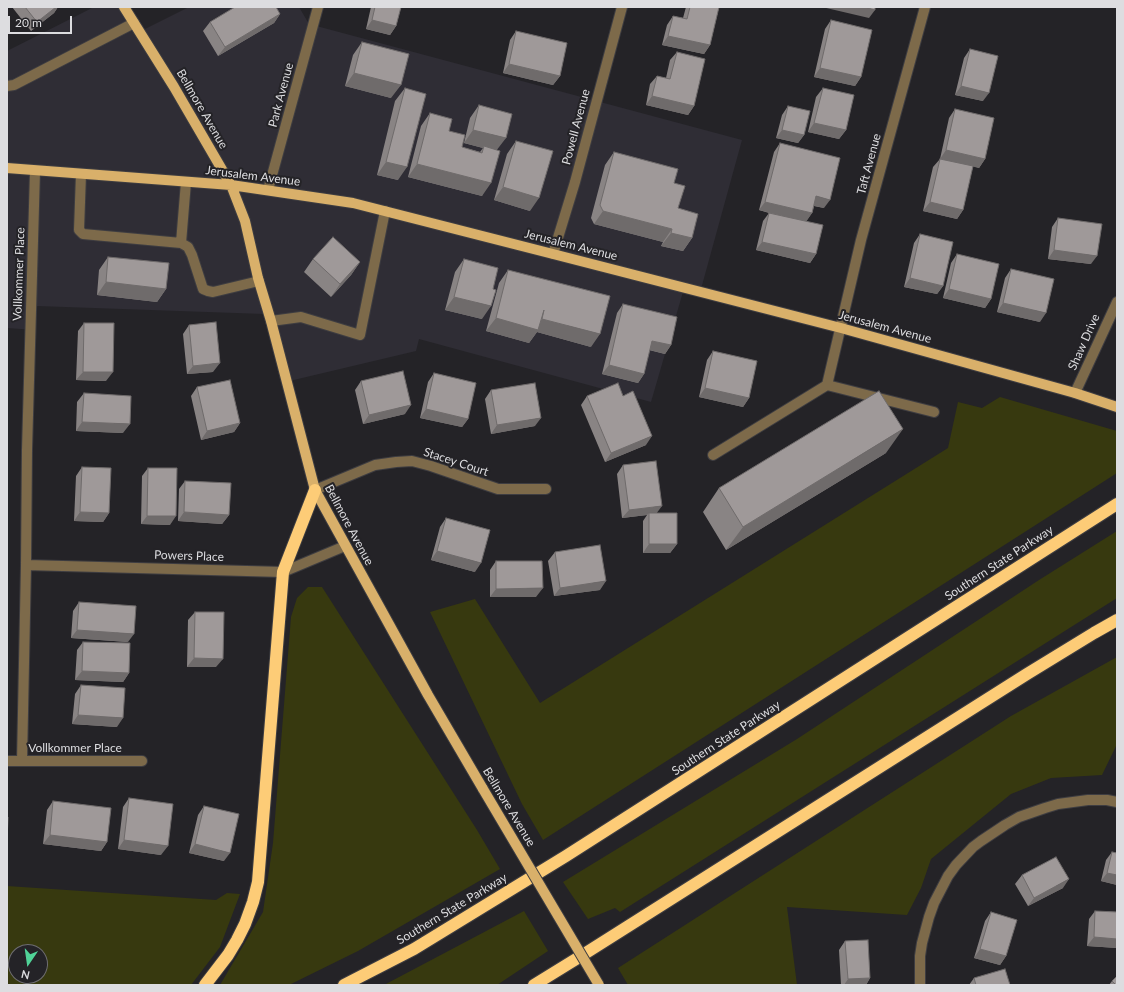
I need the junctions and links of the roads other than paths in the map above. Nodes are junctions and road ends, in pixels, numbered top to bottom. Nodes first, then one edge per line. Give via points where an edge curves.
1 (124, 7) edge
2 (318, 7) edge
3 (622, 7) edge
4 (924, 7) edge
5 (134, 23) junction
6 (7, 86) edge
7 (7, 168) edge
8 (35, 171) junction
9 (81, 174) junction
10 (186, 182) junction
11 (231, 185) junction
12 (268, 190) junction
13 (385, 211) junction
14 (182, 243) junction
15 (553, 254) junction
16 (259, 281) junction
17 (1117, 302) edge
18 (270, 321) junction
19 (840, 328) junction
20 (827, 385) junction
21 (1075, 393) junction
22 (1117, 407) edge
23 (934, 412) dead end
24 (712, 455) dead end
25 (546, 489) dead end
26 (315, 490) junction
27 (1117, 504) edge
28 (345, 546) junction
29 (26, 565) junction
30 (283, 572) junction
31 (1117, 620) edge
32 (7, 761) edge
33 (22, 761) junction
34 (142, 761) dead end
35 (1117, 802) edge
36 (206, 985) edge
37 (344, 985) edge
38 (534, 985) edge
39 (599, 985) edge
40 (920, 985) edge

1 - 5 main road, Bellmore Avenue
2 - 12 street, Park Avenue
3 - 15 street, Powell Avenue
4 - 19 street, Taft Avenue
5 - 6 street via 14,85
5 - 11 main road, Bellmore Avenue
7 - 8 main road, Jerusalem Avenue
8 - 9 main road, Jerusalem Avenue
8 - 29 street, Vollkommer Place
9 - 10 main road, Jerusalem Avenue
9 - 14 street via 79,230 83,234
10 - 11 main road, Jerusalem Avenue
10 - 14 street
11 - 12 main road, Jerusalem Avenue
11 - 16 main road, Bellmore Avenue via 245,221
12 - 13 main road, Jerusalem Avenue via 353,203
13 - 15 main road, Jerusalem Avenue
13 - 18 street via 360,335 301,316
14 - 16 street via 188,247 192,255 204,289 213,292
15 - 19 main road, Jerusalem Avenue
16 - 18 main road, Bellmore Avenue
17 - 21 street, Shaw Drive
18 - 26 main road, Bellmore Avenue
19 - 20 street, Taft Avenue
19 - 21 main road, Jerusalem Avenue
20 - 23 street
20 - 24 street
21 - 22 main road, Jerusalem Avenue
25 - 26 street, Stacey Court via 498,489 412,461 375,465
26 - 28 main road, Bellmore Avenue
26 - 30 highway
27 - 37 highway, Southern State Parkway via 566,856 414,949
28 - 30 street, Powers Place
28 - 39 main road, Bellmore Avenue, bridge via 483,790
29 - 30 street, Powers Place
29 - 33 street, Vollkommer Place
30 - 36 highway via 258,882 253,902 237,940
31 - 38 highway
32 - 33 street
33 - 34 street, Vollkommer Place
35 - 40 street via 1088,800 1045,808 1019,817 973,847 948,876 934,903 922,943

